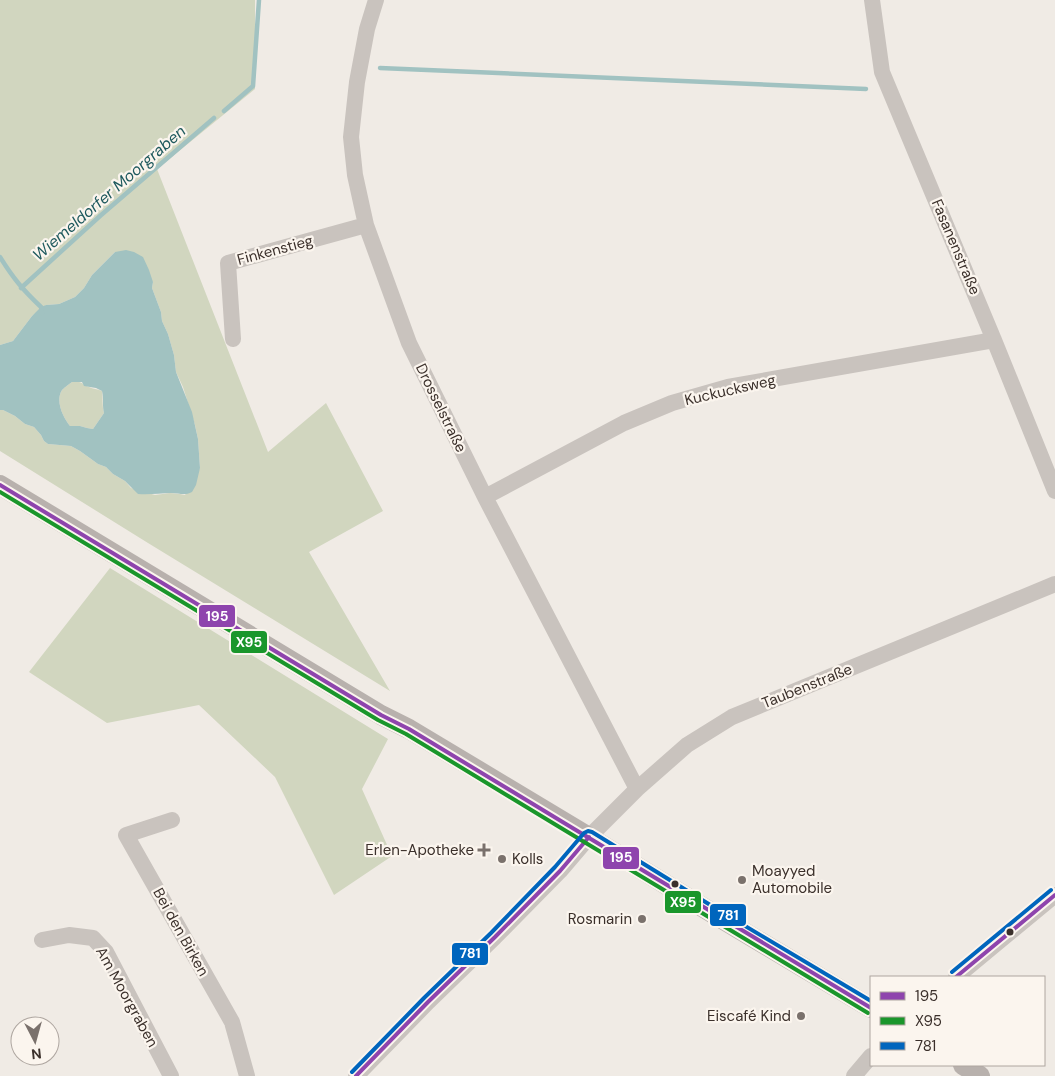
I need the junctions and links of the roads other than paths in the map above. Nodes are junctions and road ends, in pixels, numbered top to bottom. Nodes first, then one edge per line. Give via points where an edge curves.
1 (376, 0) edge
2 (872, 0) edge
3 (366, 225) junction
4 (233, 339) dead end
5 (994, 340) junction
6 (0, 485) edge
7 (1055, 490) edge
8 (485, 497) junction
9 (1055, 584) edge
10 (637, 788) junction
11 (172, 820) dead end
12 (589, 837) junction
13 (1055, 895) edge
14 (42, 940) dead end
15 (957, 976) edge
16 (870, 1007) edge
17 (870, 1057) edge
18 (964, 1066) edge
19 (171, 1076) edge
20 (246, 1076) edge
21 (356, 1076) edge
22 (854, 1076) edge
23 (980, 1076) edge

1 - 3 street, Drosselstraße via 357,82 351,136 355,175
2 - 5 street, Fasanenstraße via 882,72
3 - 4 street, Finkenstieg via 228,263
3 - 8 street, Drosselstraße via 409,343
5 - 7 street, Fasanenstraße
5 - 8 street, Kuckucksweg via 728,387 672,403 624,423
6 - 12 main road
8 - 10 street, Drosselstraße
9 - 10 street, Taubenstraße via 732,717 687,746
10 - 12 street, Taubenstraße
11 - 20 street, Bei den Birken via 126,835 232,1022
12 - 16 main road
12 - 21 street, Taubenstraße via 560,871
13 - 15 street
14 - 19 street, Am Moorgraben via 69,935 93,938 106,952
17 - 22 street
18 - 23 main road

